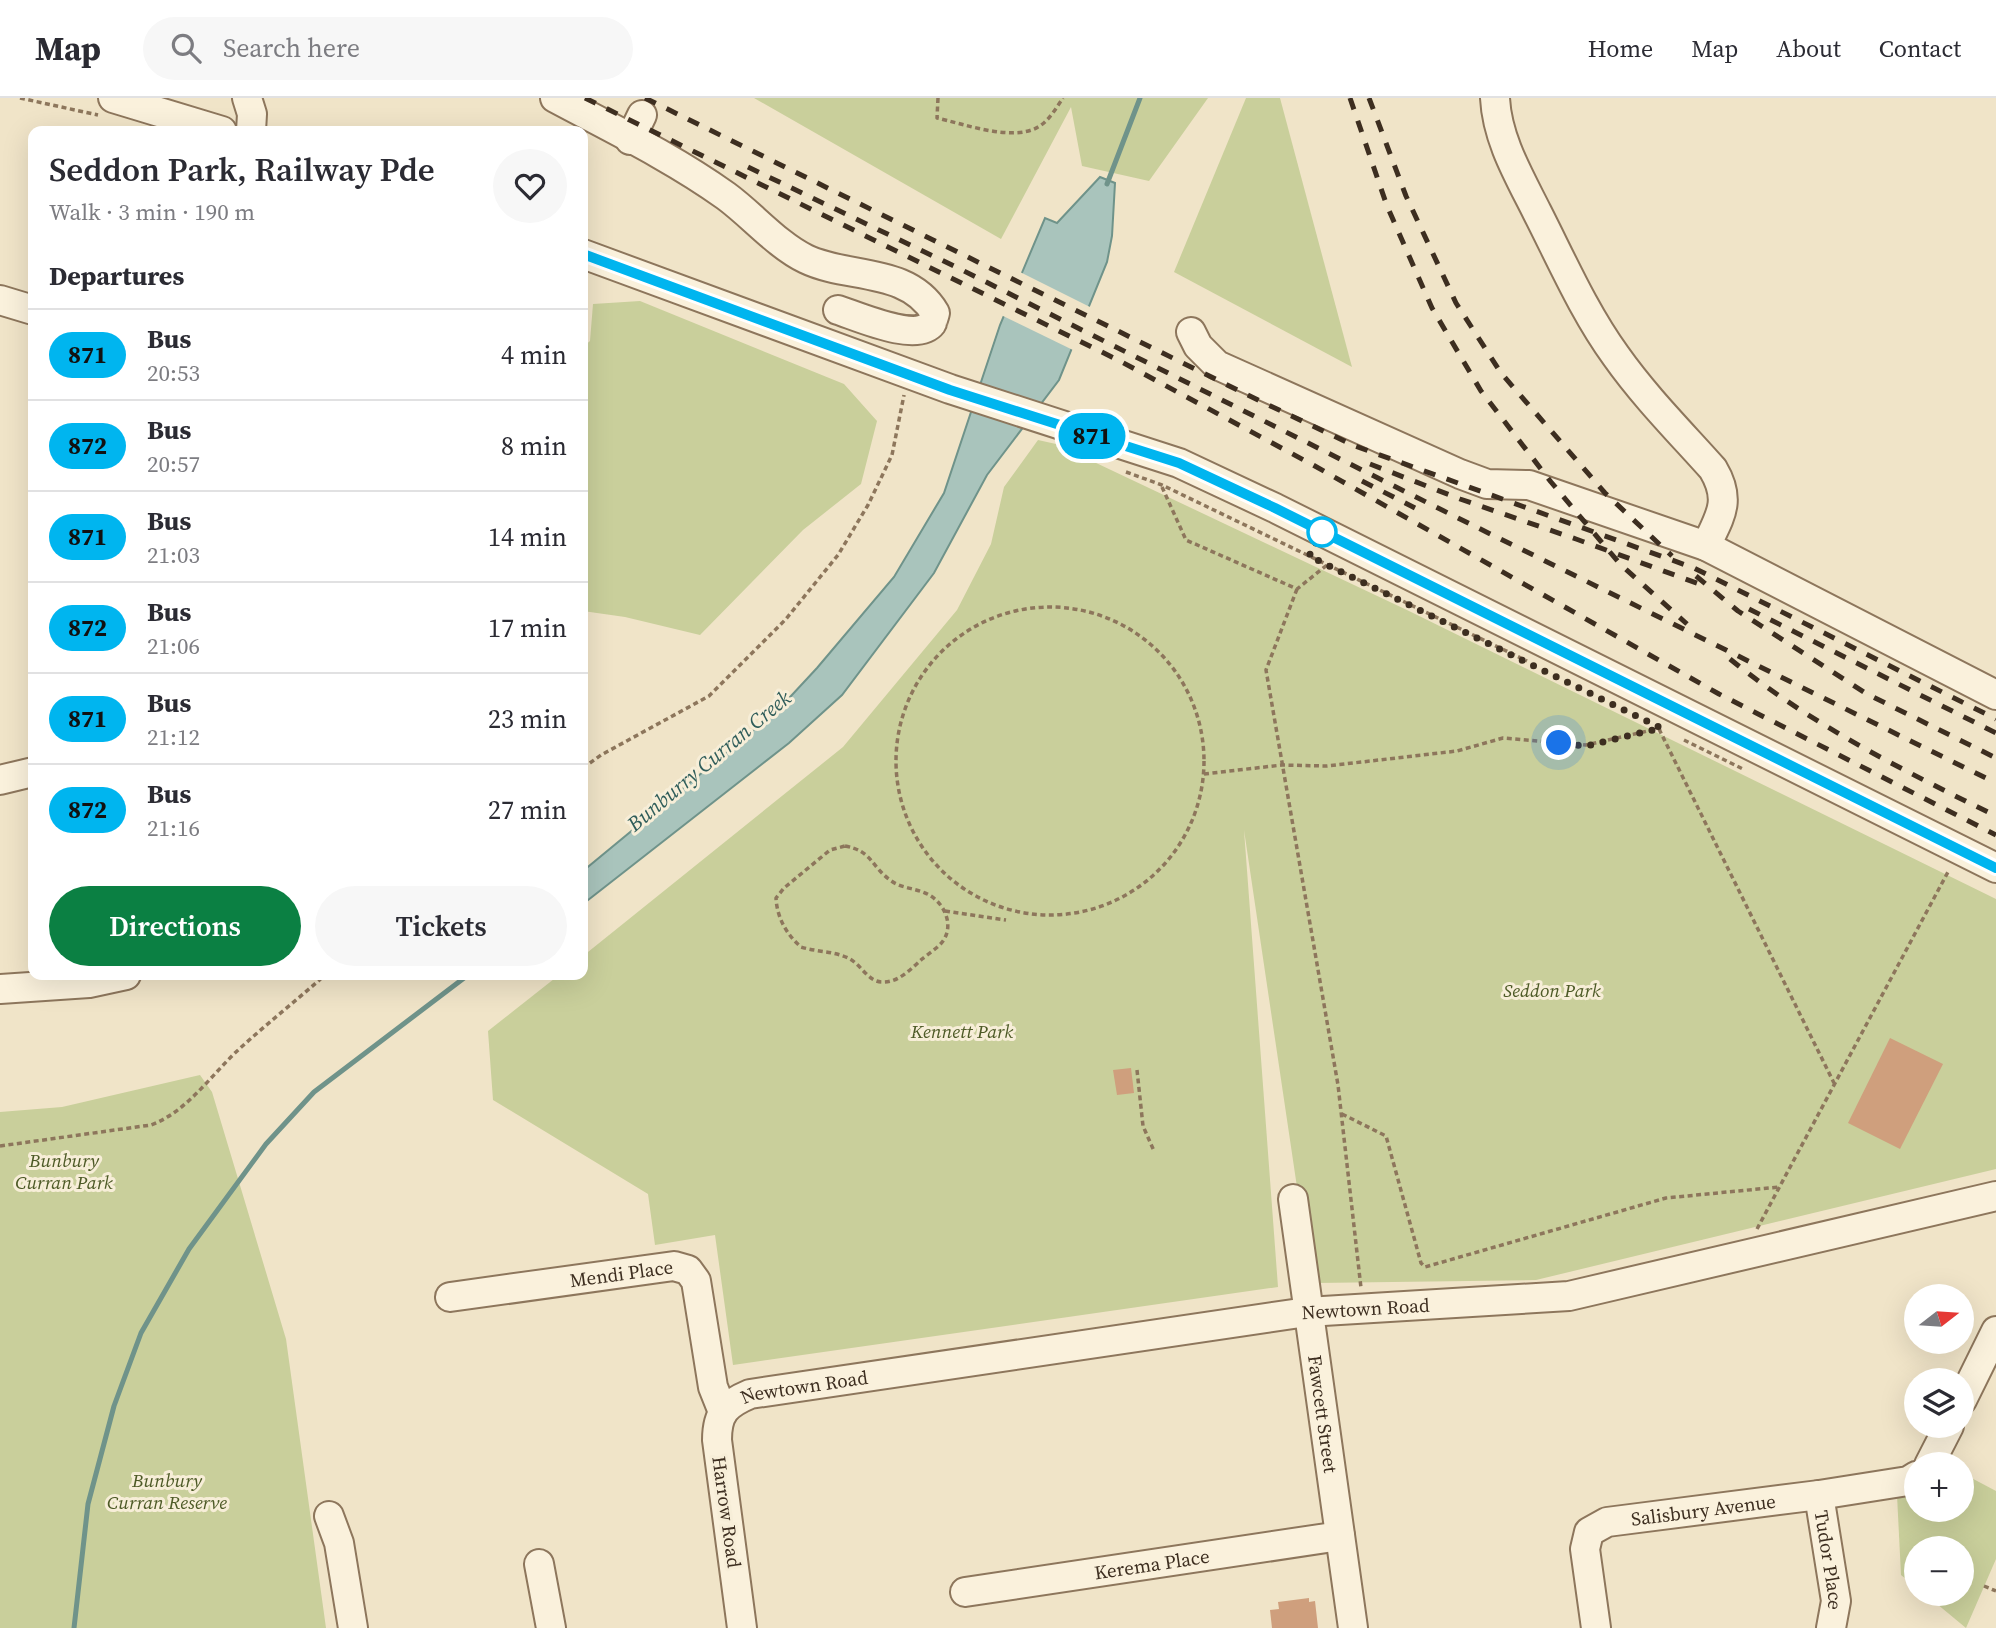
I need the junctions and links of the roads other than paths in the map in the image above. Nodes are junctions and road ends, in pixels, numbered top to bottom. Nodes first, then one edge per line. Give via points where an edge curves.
1 (247, 98) edge
2 (555, 98) edge
3 (1495, 98) edge
4 (107, 107) edge
5 (198, 126) edge
6 (251, 126) edge
7 (588, 256) edge
8 (0, 300) edge
9 (28, 308) edge
10 (838, 310) dead end
11 (882, 324) junction
12 (1191, 332) dead end
13 (875, 361) junction
14 (1706, 546) junction
15 (1996, 695) edge
16 (28, 773) edge
17 (0, 780) edge
18 (1996, 868) edge
19 (103, 980) edge
20 (0, 989) edge
21 (1996, 1196) edge
22 (1293, 1199) dead end
23 (450, 1297) dead end
24 (1307, 1312) junction
25 (1996, 1331) edge
26 (1974, 1376) edge
27 (728, 1407) junction
28 (1904, 1481) edge
29 (1819, 1495) junction
30 (329, 1516) dead end
31 (1340, 1536) junction
32 (540, 1564) dead end
33 (965, 1592) dead end
34 (354, 1628) edge
35 (551, 1628) edge
36 (742, 1628) edge
37 (1353, 1628) edge
38 (1596, 1628) edge
39 (1831, 1628) edge

1 - 6 street
2 - 11 street via 636,127 805,259 897,283 922,296 935,313 924,329 906,331
3 - 14 street via 1514,166 1593,322 1632,379 1721,481 1724,508
4 - 5 street
7 - 13 street
8 - 9 street
10 - 11 street
11 - 13 street
12 - 14 street via 1217,365 1460,474 1487,484 1529,485
13 - 18 street via 950,390 1179,463
14 - 15 street
16 - 17 street
19 - 20 street
21 - 24 street, Newtown Road via 1569,1296
22 - 24 street, Fawcett Street
23 - 27 street, Mendi Place via 674,1266 688,1270 696,1281 713,1387
24 - 27 street, Newtown Road via 750,1394
24 - 31 street, Fawcett Street
25 - 26 street
27 - 36 street, Harrow Road via 717,1422 717,1440
28 - 29 street, Salisbury Avenue
29 - 38 street, Salisbury Avenue via 1607,1522 1589,1532 1585,1549
29 - 39 street, Tudor Place via 1836,1601
30 - 34 street via 339,1543
31 - 33 street, Kerema Place
31 - 37 street, Fawcett Street
32 - 35 street

